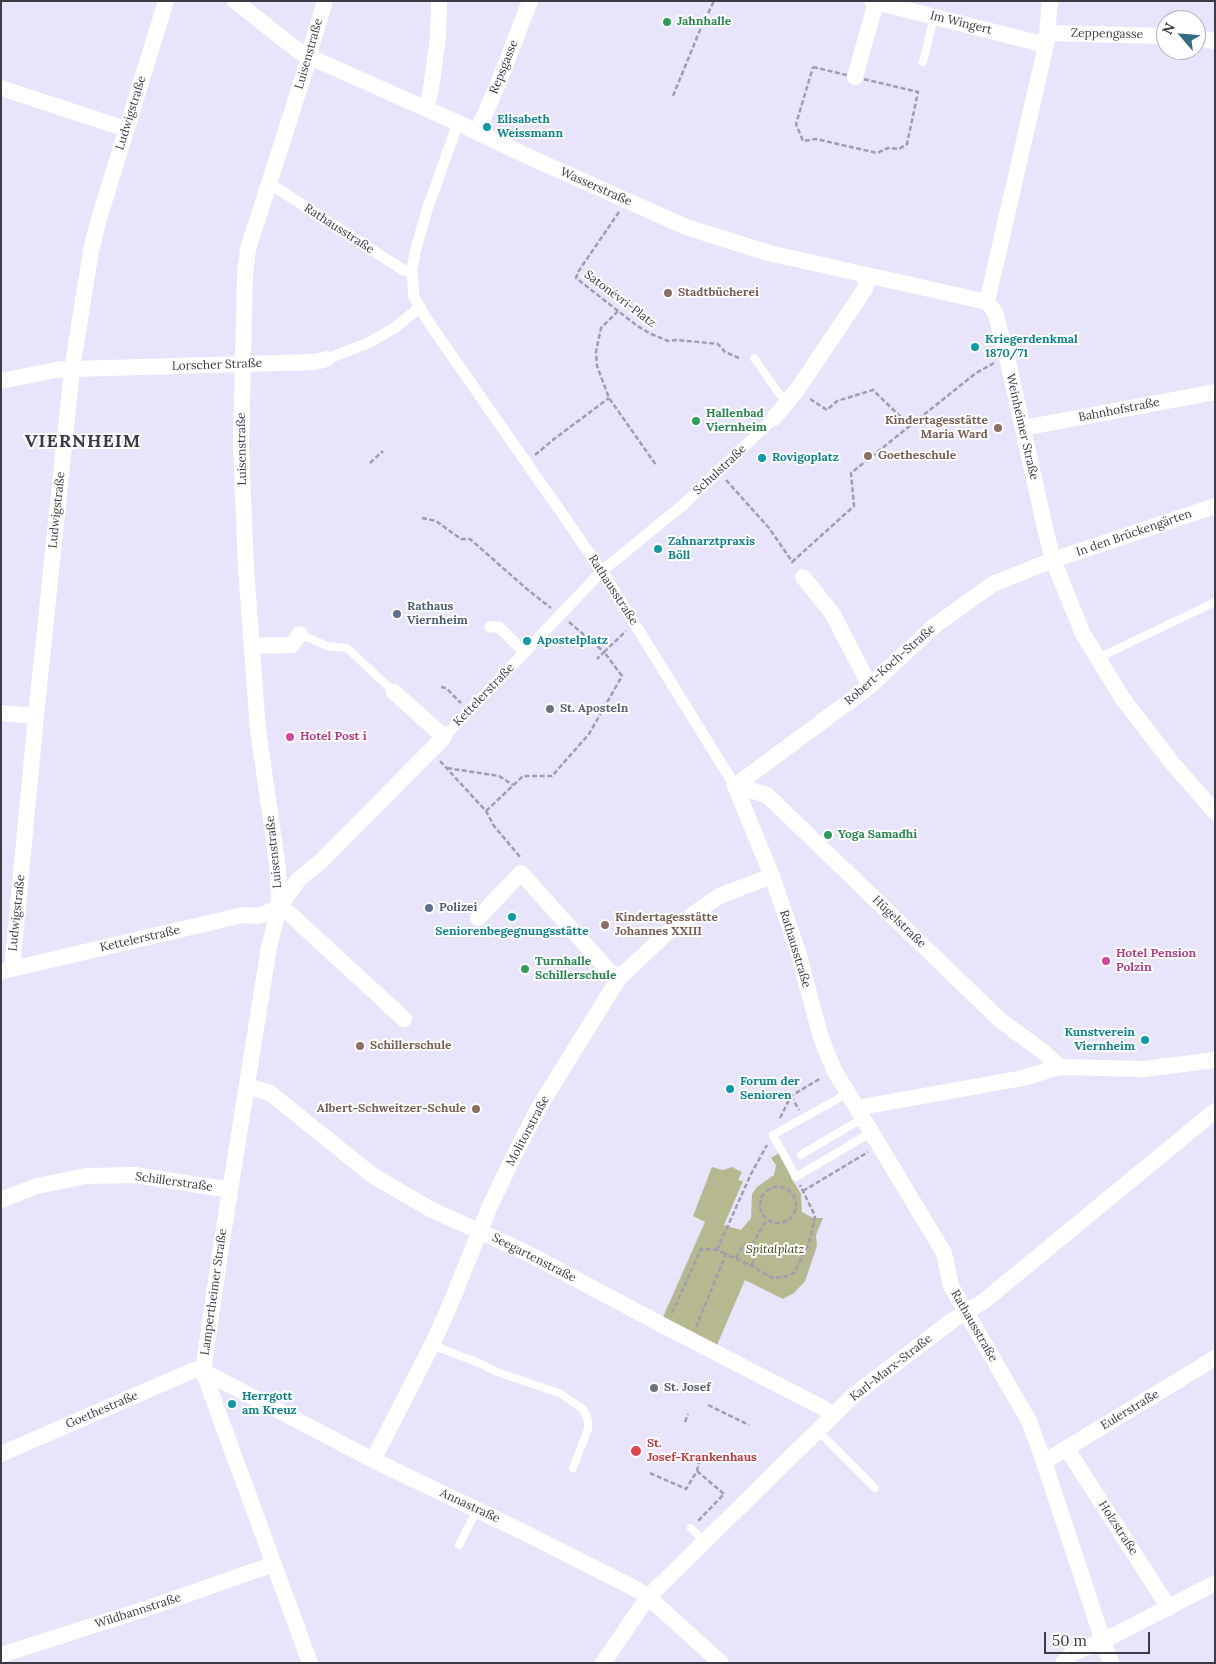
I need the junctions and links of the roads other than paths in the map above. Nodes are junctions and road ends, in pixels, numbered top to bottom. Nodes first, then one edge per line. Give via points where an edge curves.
1 (235, 1) edge
2 (325, 1) edge
3 (439, 1) edge
4 (530, 1) edge
5 (1050, 1) edge
6 (165, 2) edge
7 (874, 2) edge
8 (934, 17) junction
9 (1156, 36) edge
10 (1047, 39) junction
11 (309, 56) junction
12 (923, 62) dead end
13 (855, 77) road end
14 (1, 88) edge
15 (425, 108) junction
16 (458, 122) junction
17 (126, 129) junction
18 (477, 132) junction
19 (269, 183) junction
20 (412, 271) junction
21 (867, 276) junction
22 (987, 302) junction
23 (420, 308) junction
24 (754, 358) dead end
25 (327, 359) joint
26 (242, 365) junction
27 (72, 369) junction
28 (1, 381) edge
29 (1215, 392) edge
30 (793, 395) junction
31 (774, 418) joint
32 (1023, 428) junction
33 (1215, 506) edge
34 (1053, 560) junction
35 (602, 571) junction
36 (803, 576) road end
37 (1215, 602) edge
38 (490, 626) dead end
39 (300, 634) joint
40 (252, 646) junction
41 (525, 653) junction
42 (1098, 658) junction
43 (870, 686) junction
44 (394, 692) joint
45 (1, 713) edge
46 (36, 716) junction
47 (444, 737) junction
48 (735, 786) junction
49 (1215, 812) edge
50 (772, 876) junction
51 (279, 907) junction
52 (478, 918) dead end
53 (6, 970) edge
54 (619, 978) junction
55 (404, 1019) dead end
56 (1215, 1060) edge
57 (1059, 1067) junction
58 (247, 1086) junction
59 (848, 1092) junction
60 (1215, 1111) edge
61 (868, 1127) junction
62 (801, 1156) dead end
63 (230, 1190) junction
64 (1, 1200) edge
65 (480, 1232) junction
66 (966, 1312) junction
67 (432, 1345) junction
68 (1215, 1358) edge
69 (203, 1371) junction
70 (832, 1416) junction
71 (818, 1430) junction
72 (1067, 1449) junction
73 (1, 1454) edge
74 (373, 1460) junction
75 (1044, 1462) junction
76 (574, 1468) dead end
77 (875, 1488) dead end
78 (478, 1510) junction
79 (692, 1528) road end
80 (704, 1542) junction
81 (459, 1545) dead end
82 (274, 1564) junction
83 (1215, 1584) edge
84 (648, 1597) junction
85 (1169, 1608) junction
86 (1103, 1640) junction
87 (1, 1654) edge
88 (310, 1663) edge
89 (603, 1663) edge
90 (721, 1663) edge
91 (1062, 1663) edge
92 (1111, 1663) edge

1 - 11 street, Wasserstraße via 291,46
2 - 11 street, Luisenstraße
3 - 15 street via 438,38 430,95
4 - 18 street, Repsgasse
5 - 10 street
6 - 17 street, Ludwigstraße
7 - 8 street, Im Wingert
7 - 13 street, Im Wingert
8 - 10 street, Im Wingert
8 - 12 lane
9 - 10 street, Zeppengasse
10 - 22 street
11 - 15 street, Wasserstraße
11 - 19 street, Luisenstraße
14 - 17 street
15 - 16 street, Wasserstraße
16 - 18 street, Wasserstraße
16 - 20 street, Rathausstraße via 427,210
17 - 27 street, Ludwigstraße via 91,251
18 - 21 street, Wasserstraße via 686,227 734,243
19 - 20 street, Rathausstraße via 403,270
19 - 26 street, Luisenstraße via 248,249
20 - 23 street, Rathausstraße via 414,296
21 - 22 street, Wasserstraße
21 - 30 street, Schulstraße via 865,289
22 - 32 street, Weinheimer Straße via 995,312
23 - 25 street, Lorscher Straße via 368,343
23 - 35 street, Rathausstraße
24 - 30 lane via 780,395
25 - 26 street, Lorscher Straße
26 - 27 street, Lorscher Straße
26 - 40 street, Luisenstraße via 241,445
27 - 28 street, Lorscher Straße
27 - 46 street, Ludwigstraße
29 - 32 street, Bahnhofstraße
30 - 31 street, Schulstraße
31 - 35 street, Schulstraße via 662,523
32 - 34 street, Weinheimer Straße
33 - 34 street, In den Brückengärten
34 - 42 street, Weinheimer Straße via 1083,634
34 - 43 street, Robert-Koch-Straße via 993,584 933,628
35 - 41 street, Kettelerstraße
35 - 48 street, Rathausstraße
36 - 43 street via 832,612
37 - 42 lane
38 - 41 street, Kettelerstraße via 499,627
39 - 40 street via 292,644
39 - 44 lane, Kettelerstraße via 327,646 347,648
40 - 51 street, Luisenstraße via 258,730 278,869
41 - 47 street, Kettelerstraße
42 - 49 street, Weinheimer Straße via 1123,699
43 - 48 street, Robert-Koch-Straße
44 - 47 street, Kettelerstraße
45 - 46 street
46 - 53 street, Ludwigstraße
47 - 51 street, Kettelerstraße via 320,862 299,879
48 - 50 street, Rathausstraße
48 - 57 street, Hügelstraße via 767,795 1002,1020
50 - 54 street, Molitorstraße via 719,896 668,932
50 - 59 street, Rathausstraße via 798,952 821,1038 834,1070
51 - 53 street, Kettelerstraße via 259,916 243,915
51 - 55 street
51 - 58 street, Lampertheimer Straße via 269,947
52 - 54 street via 521,873
54 - 65 street, Molitorstraße via 539,1107 488,1208
56 - 57 street via 1144,1069
57 - 61 street via 1023,1078 867,1106
58 - 63 street, Lampertheimer Straße
58 - 65 street, Seegartenstraße via 270,1092 372,1174 430,1209
59 - 61 street, Rathausstraße
59 - 61 lane via 773,1135 798,1180
60 - 66 street, Karl-Marx-Straße via 984,1301
61 - 62 lane
61 - 66 street, Rathausstraße via 944,1253 951,1286
63 - 64 street, Schillerstraße via 135,1175 86,1176 37,1186
63 - 69 street, Lampertheimer Straße
65 - 67 street, Molitorstraße
65 - 70 street, Seegartenstraße via 525,1252 823,1408
66 - 70 street, Karl-Marx-Straße via 854,1395
66 - 75 street, Rathausstraße via 1029,1421
67 - 74 street, Molitorstraße
67 - 76 lane via 559,1393 583,1409 588,1429
68 - 72 street, Eulerstraße
69 - 73 street, Goethestraße via 194,1370
69 - 74 street, Annastraße
69 - 82 street, Lampertheimer Straße
70 - 71 street, Karl-Marx-Straße
71 - 77 lane
71 - 80 street, Karl-Marx-Straße
72 - 75 street, Eulerstraße
72 - 85 street, Holzstraße
74 - 78 street, Annastraße
75 - 86 street, Rathausstraße
78 - 81 lane
78 - 84 street, Annastraße
79 - 80 lane
80 - 84 street, Karl-Marx-Straße
82 - 87 street, Wildbannstraße
82 - 88 street, Lampertheimer Straße
83 - 85 street
84 - 89 street, Karl-Marx-Straße
84 - 90 street, Annastraße
85 - 86 street
86 - 91 street via 1072,1652
86 - 92 street, Rathausstraße

